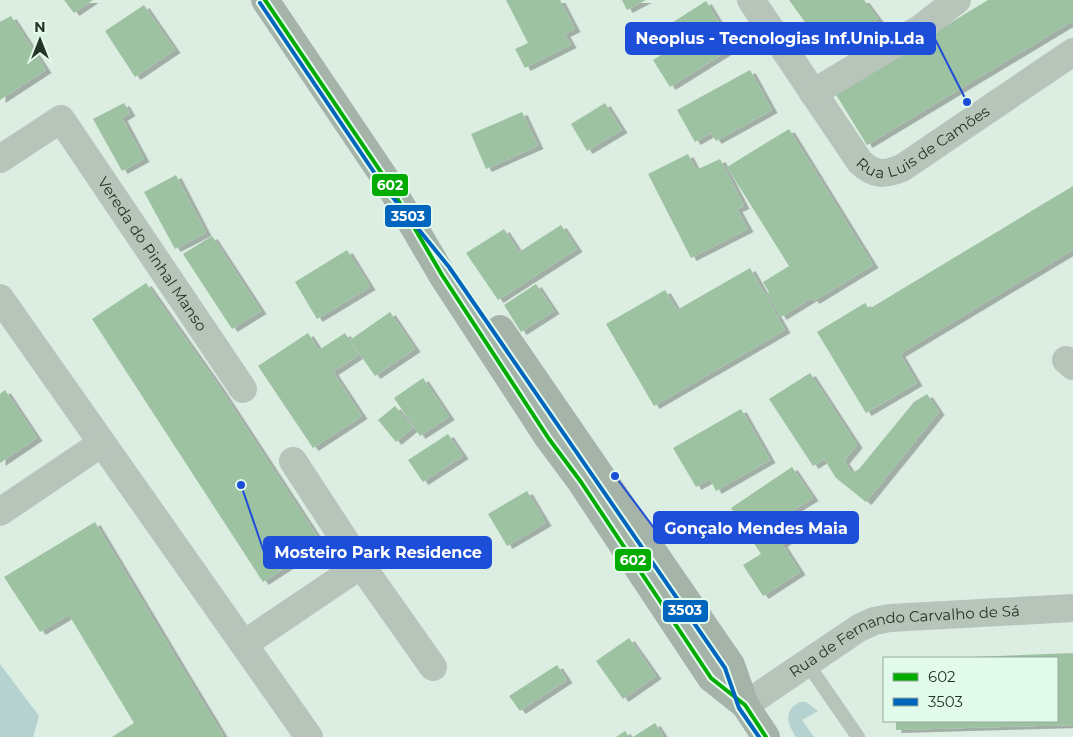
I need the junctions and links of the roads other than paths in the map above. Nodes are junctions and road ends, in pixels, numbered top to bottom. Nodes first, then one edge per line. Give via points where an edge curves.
1 (264, 0) edge
2 (751, 0) edge
3 (957, 0) edge
4 (1073, 52) edge
5 (814, 93) junction
6 (0, 159) edge
7 (0, 298) edge
8 (243, 389) dead end
9 (102, 443) junction
10 (293, 461) dead end
11 (0, 512) edge
12 (361, 565) junction
13 (1073, 608) edge
14 (244, 644) junction
15 (807, 662) junction
16 (433, 667) dead end
17 (746, 705) junction
18 (303, 735) edge
19 (766, 737) edge
20 (858, 737) edge

1 - 17 main road via 387,181 454,263 731,665
2 - 5 street, Rua Luis de Camões
3 - 5 street via 921,28
4 - 5 street, Rua Luis de Camões via 902,168 879,174 860,162
6 - 8 street, Vereda do Pinhal Manso via 61,119
7 - 9 street
9 - 11 street
9 - 14 street
10 - 12 street
12 - 14 street
12 - 16 street
13 - 15 street, Rua de Fernando Carvalho de Sá via 874,621
14 - 18 street
15 - 17 street, Rua de Fernando Carvalho de Sá
15 - 20 lane
17 - 19 main road

